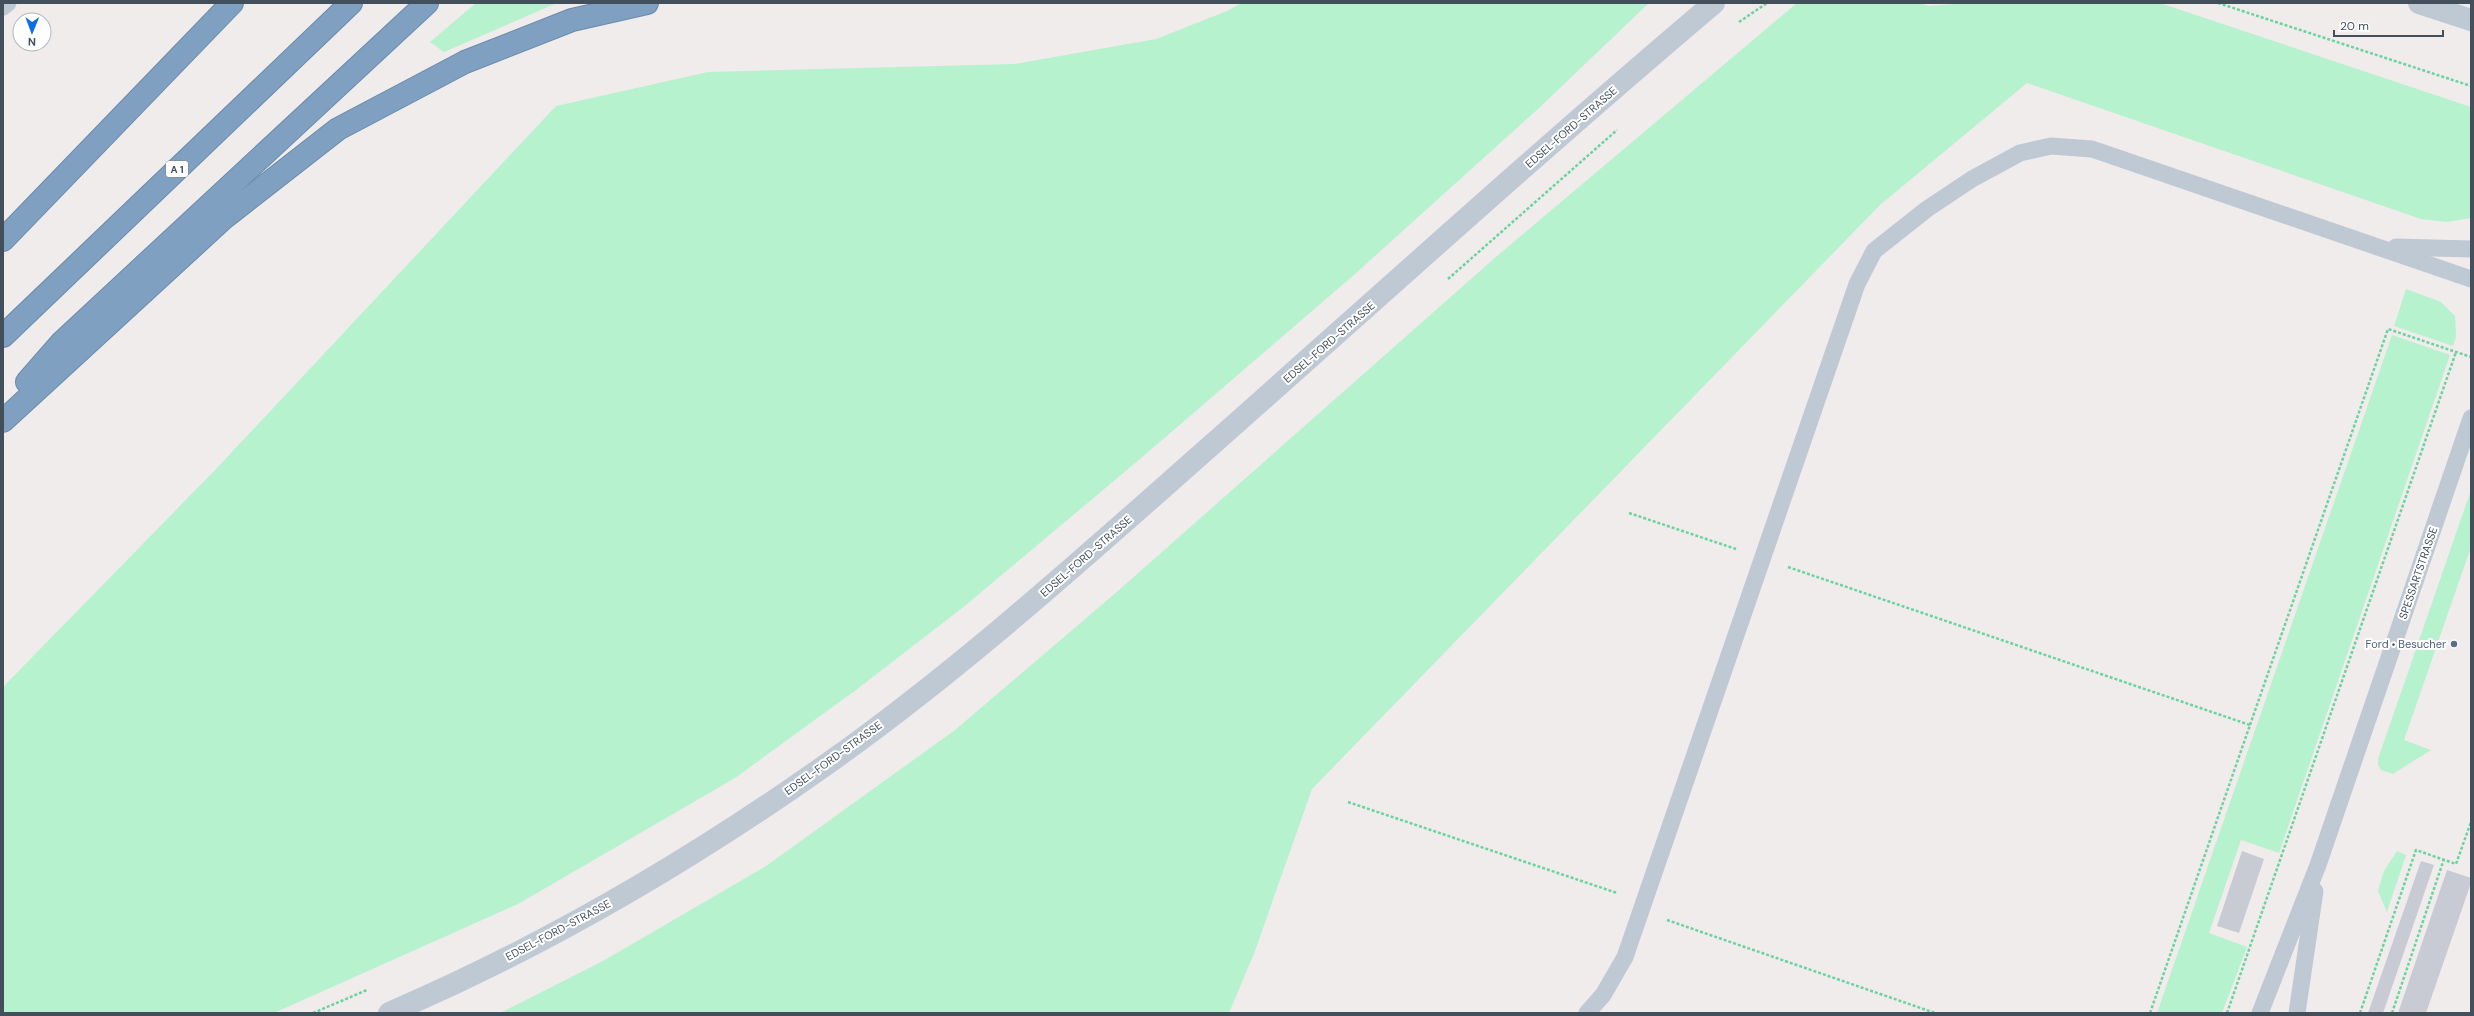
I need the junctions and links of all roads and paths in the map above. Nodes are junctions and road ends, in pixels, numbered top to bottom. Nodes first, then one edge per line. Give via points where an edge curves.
1 (8, 3) edge
2 (232, 3) edge
3 (351, 3) edge
4 (427, 3) edge
5 (647, 3) edge
6 (1714, 3) edge
7 (2218, 3) edge
8 (2419, 3) edge
9 (3, 8) edge
10 (2471, 20) edge
11 (2471, 86) edge
12 (3, 240) edge
13 (2372, 245) junction
14 (2471, 249) edge
15 (2471, 279) edge
16 (3, 336) edge
17 (2456, 352) junction
18 (2471, 357) edge
19 (3, 410) edge
20 (2471, 418) edge
21 (3, 421) edge
22 (1628, 513) dead end
23 (1762, 558) junction
24 (2250, 725) junction
25 (2471, 822) edge
26 (2444, 860) junction
27 (2318, 865) junction
28 (371, 989) dead end
29 (313, 1013) edge
30 (389, 1013) edge
31 (1586, 1013) edge
32 (2150, 1013) edge
33 (2227, 1013) edge
34 (2260, 1013) edge
35 (2297, 1013) edge
36 (2360, 1013) edge
37 (2392, 1013) edge

1 - 9 lane
2 - 12 highway
3 - 16 highway, A 1
4 - 19 highway via 62,342
5 - 21 highway via 572,20 465,62 338,129 224,218
6 - 30 street, EDSEL-FORD-STRASSE via 1055,583 881,724 729,831 638,886 492,966
7 - 11 path
8 - 10 street
13 - 14 lane
13 - 15 lane
13 - 23 lane via 2092,149 2050,146 2020,153 1972,179 1933,205 1874,251 1857,284
17 - 18 path
17 - 24 path via 2388,329
17 - 33 path
20 - 27 lane, SPESSARTSTRASSE
22 - 23 path
23 - 24 path
23 - 31 lane via 1625,957 1603,995
24 - 32 path
25 - 26 path via 2456,864
26 - 36 path via 2416,850
26 - 37 path
27 - 34 lane
27 - 35 lane
28 - 29 path

